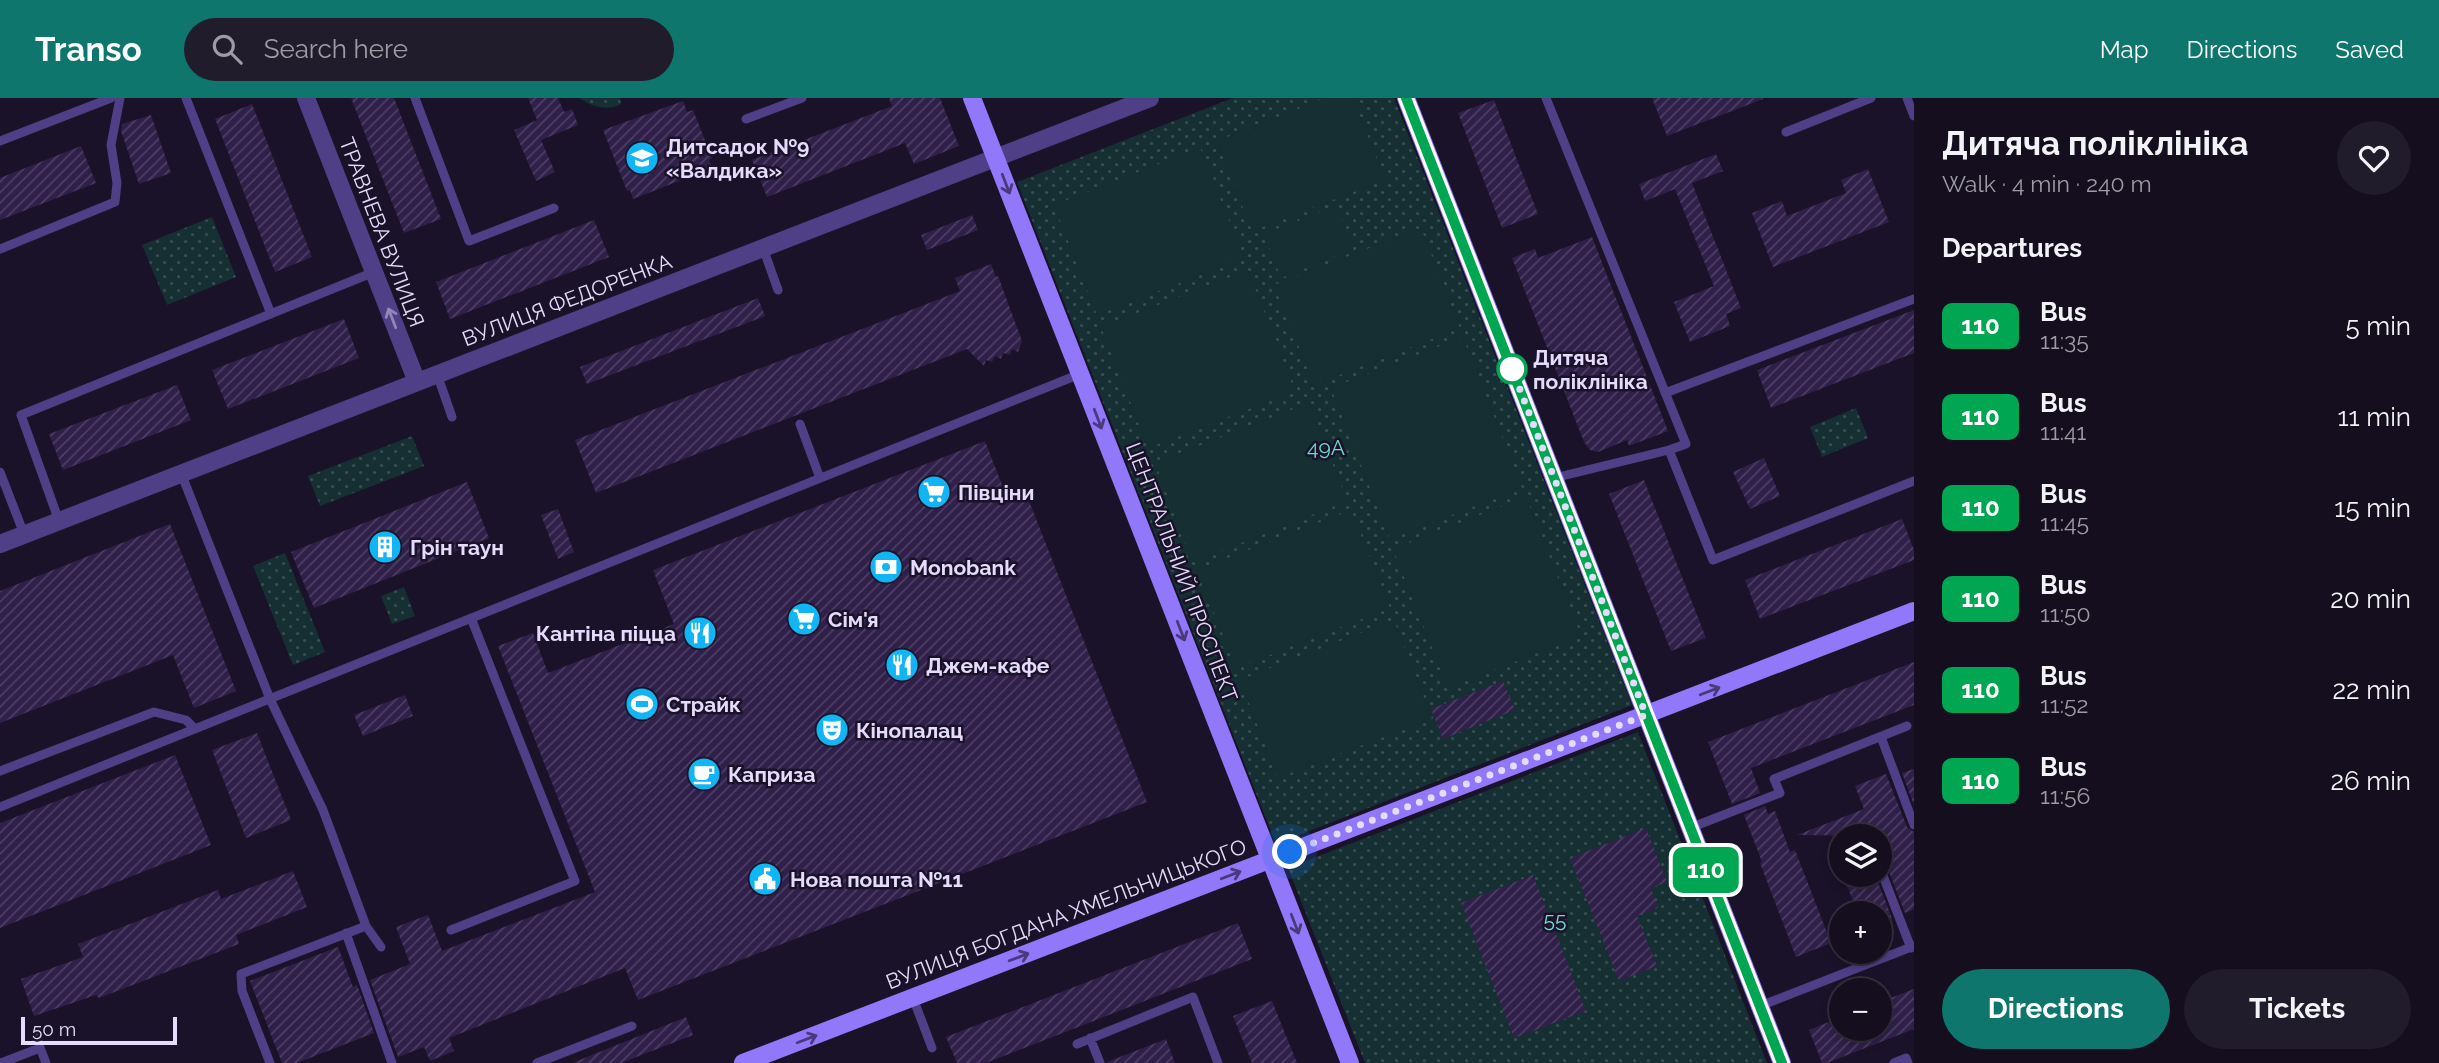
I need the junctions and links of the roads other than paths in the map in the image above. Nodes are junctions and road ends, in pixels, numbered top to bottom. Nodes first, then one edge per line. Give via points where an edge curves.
1 (111, 98) edge
2 (120, 98) edge
3 (186, 98) edge
4 (306, 98) edge
5 (415, 98) edge
6 (802, 98) edge
7 (972, 98) edge
8 (1150, 98) edge
9 (1406, 98) edge
10 (1546, 98) edge
11 (1871, 98) edge
12 (1907, 98) edge
13 (84, 103) edge
14 (1914, 116) edge
15 (746, 119) dead end
16 (1786, 132) dead end
17 (0, 141) edge
18 (996, 158) junction
19 (554, 208) dead end
20 (762, 248) junction
21 (0, 249) edge
22 (374, 272) junction
23 (778, 290) dead end
24 (1914, 299) edge
25 (271, 314) junction
26 (437, 374) junction
27 (1080, 374) junction
28 (417, 382) junction
29 (1665, 393) junction
30 (452, 417) dead end
31 (800, 424) dead end
32 (1670, 450) junction
33 (0, 471) edge
34 (181, 473) junction
35 (821, 478) junction
36 (1554, 478) junction
37 (1914, 481) edge
38 (59, 521) junction
39 (24, 534) junction
40 (0, 544) edge
41 (1914, 611) edge
42 (471, 618) junction
43 (270, 699) junction
44 (1646, 715) junction
45 (1907, 726) dead end
46 (195, 729) junction
47 (1881, 737) junction
48 (0, 771) edge
49 (0, 807) edge
50 (1914, 825) edge
51 (1690, 828) junction
52 (1270, 860) junction
53 (1888, 887) edge
54 (366, 926) junction
55 (451, 930) dead end
56 (345, 933) junction
57 (381, 947) dead end
58 (1912, 947) edge
59 (913, 998) junction
60 (1760, 1006) junction
61 (632, 1026) dead end
62 (36, 1037) dead end
63 (1090, 1038) junction
64 (1077, 1044) dead end
65 (40, 1048) junction
66 (932, 1048) dead end
67 (1217, 1061) edge
68 (1, 1063) edge
69 (46, 1063) edge
70 (270, 1063) edge
71 (392, 1063) edge
72 (537, 1063) edge
73 (743, 1063) edge
74 (1100, 1063) edge
75 (1207, 1063) edge
76 (1350, 1063) edge
77 (1782, 1063) edge
78 (1894, 1063) edge
79 (1908, 1063) edge

1 - 13 lane
2 - 21 lane via 111,145 115,202
3 - 25 lane
4 - 22 street, ТРАВНЕВА ВУЛИЦЯ
5 - 19 lane via 469,241
6 - 15 lane
7 - 18 street, ЦЕНТРАЛЬНИЙ ПРОСПЕКТ
8 - 18 street, ВУЛИЦЯ ФЕДОРЕНКА
9 - 36 street
10 - 29 lane
11 - 16 lane
12 - 14 lane
13 - 17 lane
18 - 20 street, ВУЛИЦЯ ФЕДОРЕНКА
18 -> 27 street, ЦЕНТРАЛЬНИЙ ПРОСПЕКТ
20 - 23 lane
20 - 26 street, ВУЛИЦЯ ФЕДОРЕНКА
22 - 25 lane
28 -> 22 street, ТРАВНЕВА ВУЛИЦЯ
24 - 29 lane
25 - 38 lane via 21,415
26 - 28 street, ВУЛИЦЯ ФЕДОРЕНКА
26 - 30 lane
27 - 35 lane
27 -> 52 street, ЦЕНТРАЛЬНИЙ ПРОСПЕКТ
28 - 34 street, ВУЛИЦЯ ФЕДОРЕНКА
29 - 32 lane via 1686,444
31 - 35 lane
32 - 36 lane
32 - 37 lane via 1713,560
33 - 39 lane
34 - 38 street, ВУЛИЦЯ ФЕДОРЕНКА
34 - 43 lane
35 - 42 lane
36 - 44 street
38 - 39 street, ВУЛИЦЯ ФЕДОРЕНКА
39 - 40 street, ВУЛИЦЯ ФЕДОРЕНКА
44 -> 41 street, ВУЛИЦЯ БОГДАНА ХМЕЛЬНИЦЬКОГО
42 - 43 lane
42 - 55 lane via 575,881
43 - 46 lane
43 - 54 lane via 323,810
44 - 51 street
44 - 52 street, ВУЛИЦЯ БОГДАНА ХМЕЛЬНИЦЬКОГО
45 - 47 lane
46 - 48 lane via 186,720 154,712
46 - 49 lane
47 - 50 lane
47 - 51 lane via 1774,779 1780,793
51 - 60 street
59 -> 52 street, ВУЛИЦЯ БОГДАНА ХМЕЛЬНИЦЬКОГО
52 -> 76 street, ЦЕНТРАЛЬНИЙ ПРОСПЕКТ
53 - 58 lane
54 - 56 lane
54 - 57 lane
56 - 70 lane via 241,974 242,991
56 - 71 lane
58 - 60 lane
59 - 66 lane
73 -> 59 street, ВУЛИЦЯ БОГДАНА ХМЕЛЬНИЦЬКОГО
60 - 77 street
61 - 72 lane
62 - 65 lane
63 - 64 lane
63 - 67 lane via 1193,997
63 - 74 lane
65 - 68 lane
65 - 69 lane
67 - 75 lane
78 - 79 lane via 1906,1058

